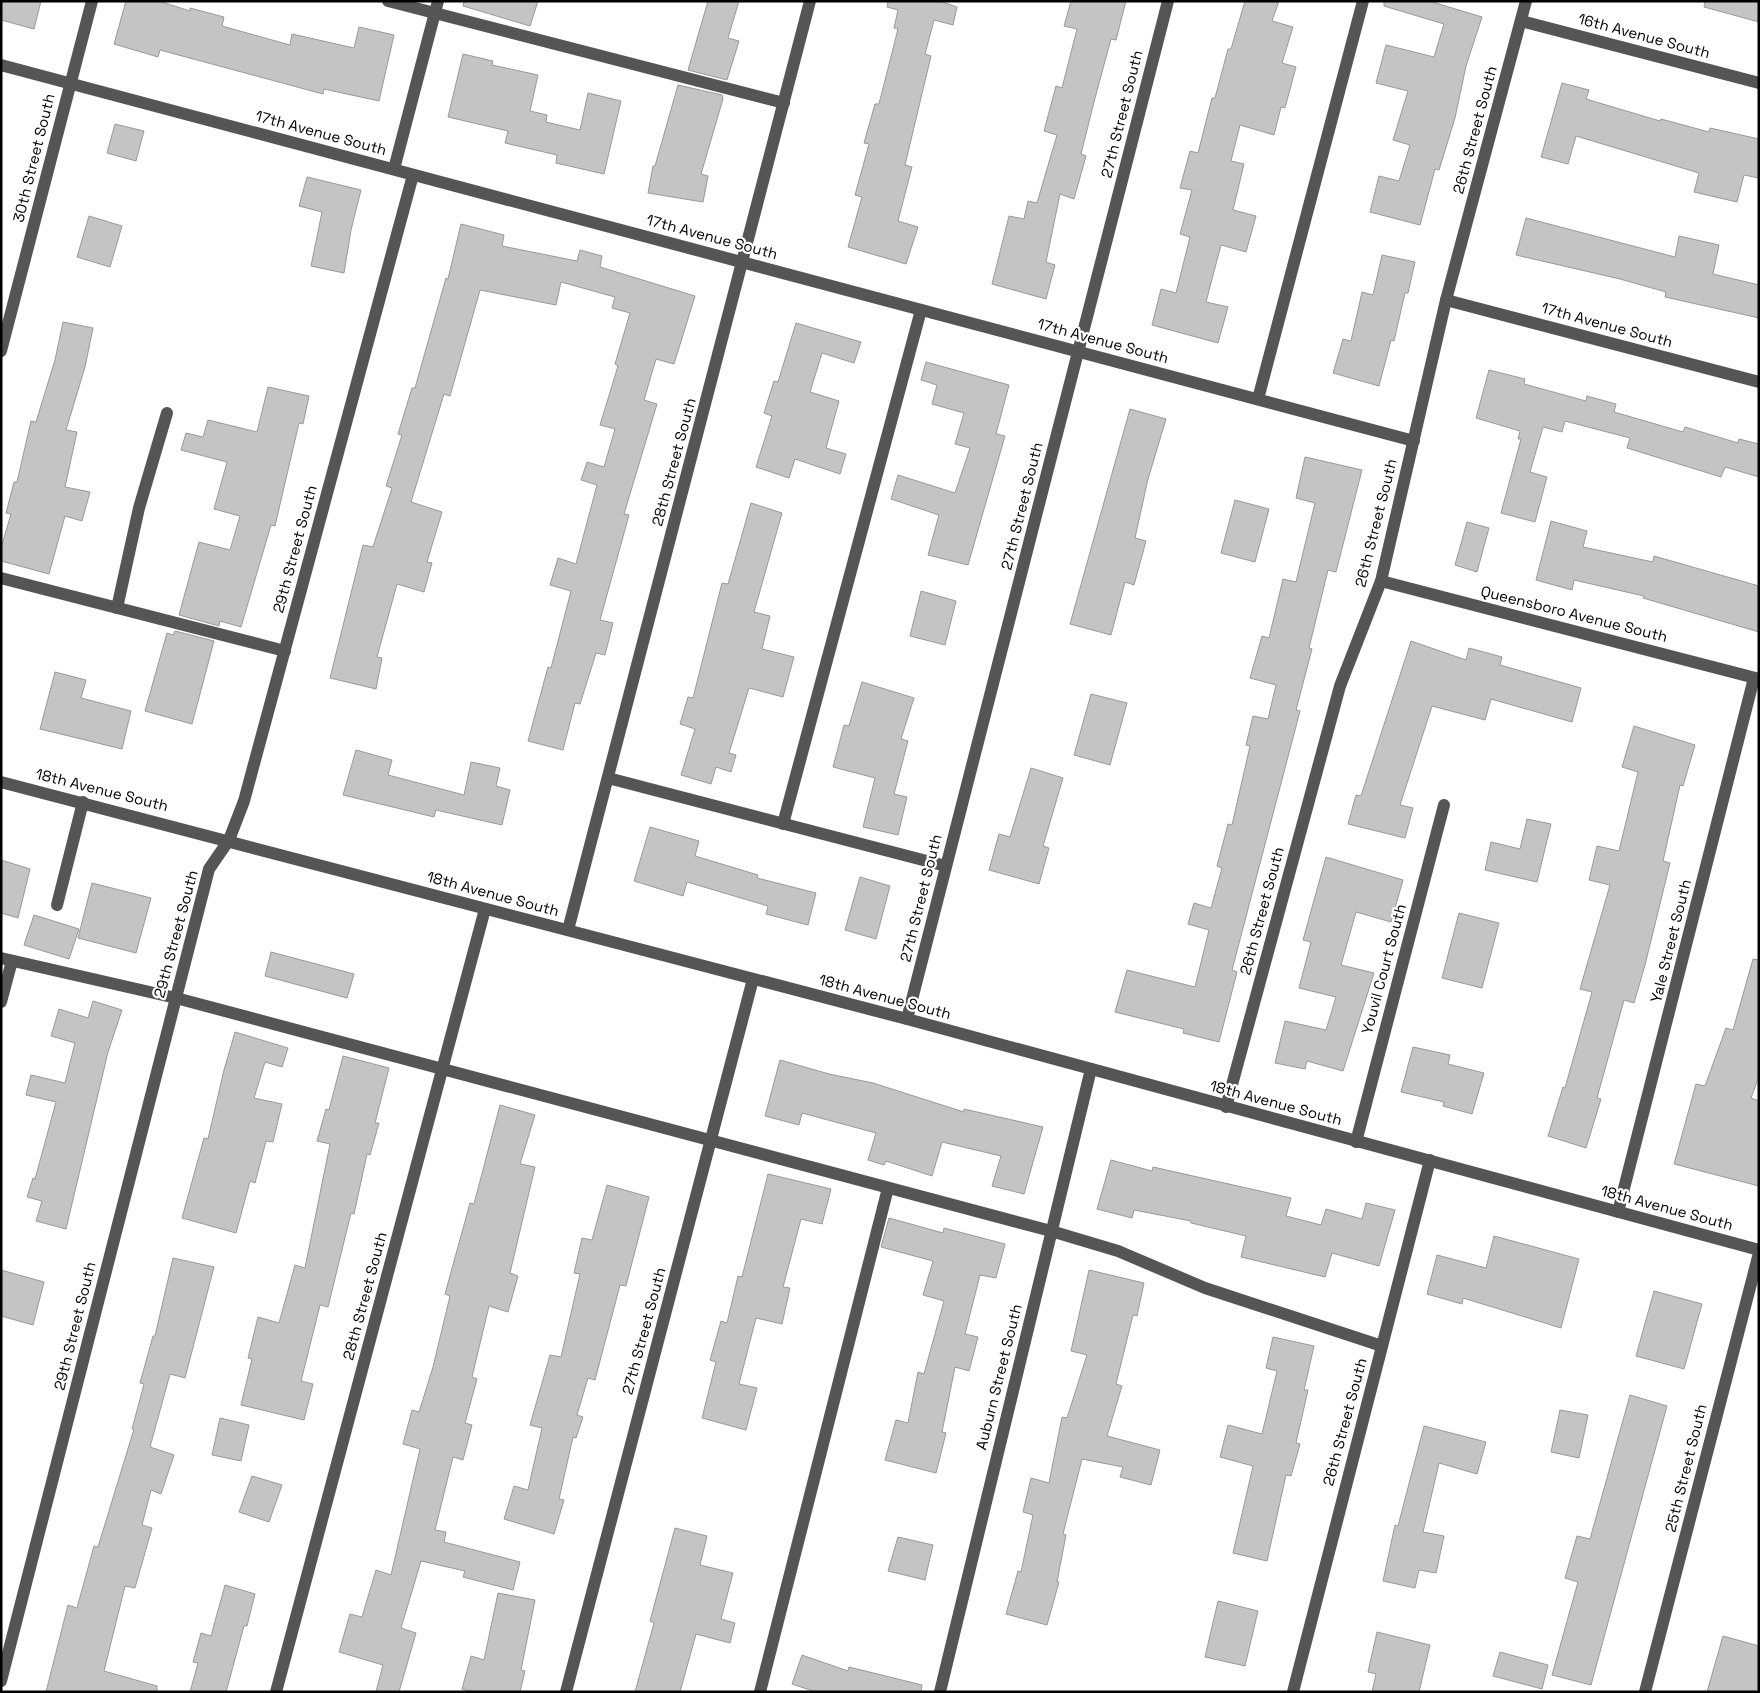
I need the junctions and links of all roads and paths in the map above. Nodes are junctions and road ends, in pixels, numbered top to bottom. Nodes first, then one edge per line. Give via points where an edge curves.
1 (92, 1) edge
2 (388, 1) edge
3 (810, 1) edge
4 (1168, 1) edge
5 (1363, 1) edge
6 (1526, 1) edge
7 (437, 7) edge
8 (1521, 20) junction
9 (1, 65) edge
10 (70, 83) junction
11 (1759, 83) edge
12 (784, 103) junction
13 (394, 170) junction
14 (413, 174) junction
15 (742, 262) junction
16 (1446, 300) junction
17 (921, 310) junction
18 (1, 351) edge
19 (1078, 351) junction
20 (1759, 382) edge
21 (1258, 399) junction
22 (167, 413) dead end
23 (1414, 441) junction
24 (1, 578) edge
25 (1380, 581) junction
26 (117, 608) junction
27 (285, 651) junction
28 (1757, 678) edge
29 (608, 778) junction
30 (1, 782) edge
31 (83, 802) junction
32 (1444, 805) dead end
33 (783, 824) junction
34 (229, 840) junction
35 (946, 866) junction
36 (57, 905) dead end
37 (485, 909) junction
38 (568, 930) junction
39 (7, 960) edge
40 (753, 979) junction
41 (176, 998) junction
42 (1, 1002) edge
43 (907, 1019) junction
44 (1091, 1069) junction
45 (442, 1070) junction
46 (1226, 1106) junction
47 (710, 1141) junction
48 (1356, 1142) junction
49 (1430, 1160) junction
50 (888, 1188) junction
51 (1618, 1212) junction
52 (1052, 1231) junction
53 (1759, 1251) edge
54 (1382, 1346) junction
55 (1, 1681) edge
56 (276, 1692) edge
57 (566, 1692) edge
58 (760, 1692) edge
59 (940, 1692) edge
60 (1293, 1692) edge
61 (1645, 1692) edge

1 - 10 street, 30th Street South
2 - 7 street
3 - 12 street, 28th Street South
4 - 19 street, 27th Street South
5 - 21 street
6 - 8 street, 26th Street South
7 - 12 street
7 - 13 street
8 - 11 street, 16th Avenue South
8 - 16 street, 26th Street South
9 - 10 street, 17th Avenue South
10 - 13 street, 17th Avenue South
10 - 18 street, 30th Street South
12 - 15 street, 28th Street South
13 - 14 street, 17th Avenue South
14 - 15 street, 17th Avenue South
14 - 27 street, 29th Street South
15 - 17 street, 17th Avenue South
15 - 29 street, 28th Street South
16 - 20 street, 17th Avenue South
16 - 23 street, 26th Street South
17 - 19 street, 17th Avenue South
17 - 33 street
19 - 21 street, 17th Avenue South
19 - 35 street, 27th Street South
21 - 23 street, 17th Avenue South
22 - 26 street via 138,508
23 - 25 street, 26th Street South
24 - 26 street
25 - 28 street, Queensboro Avenue South
25 - 46 street, 26th Street South via 1340,686
26 - 27 street
27 - 34 street, 29th Street South via 244,801
28 - 51 street, Yale Street South
29 - 33 street
29 - 38 street, 28th Street South
30 - 31 street, 18th Avenue South
31 - 34 street, 18th Avenue South
31 - 36 street
32 - 48 street, Youvil Court South
33 - 35 street
34 - 37 street, 18th Avenue South
34 - 41 street, 29th Street South via 209,869
35 - 43 street, 27th Street South
37 - 38 street, 18th Avenue South
37 - 45 street, 28th Street South
38 - 40 street, 18th Avenue South
39 - 41 street
39 - 42 street
40 - 43 street, 18th Avenue South
40 - 47 street, 27th Street South
41 - 45 street
41 - 55 street, 29th Street South
43 - 44 street, 18th Avenue South
44 - 46 street, 18th Avenue South
44 - 52 street, Auburn Street South
45 - 47 street
45 - 56 street, 28th Street South
46 - 48 street, 18th Avenue South
47 - 50 street
47 - 57 street, 27th Street South
48 - 49 street, 18th Avenue South
49 - 51 street, 18th Avenue South
49 - 54 street, 26th Street South
50 - 52 street
50 - 58 street
51 - 53 street, 18th Avenue South
52 - 54 street via 1118,1251 1205,1288
52 - 59 street, Auburn Street South
53 - 61 street, 25th Street South
54 - 60 street, 26th Street South

